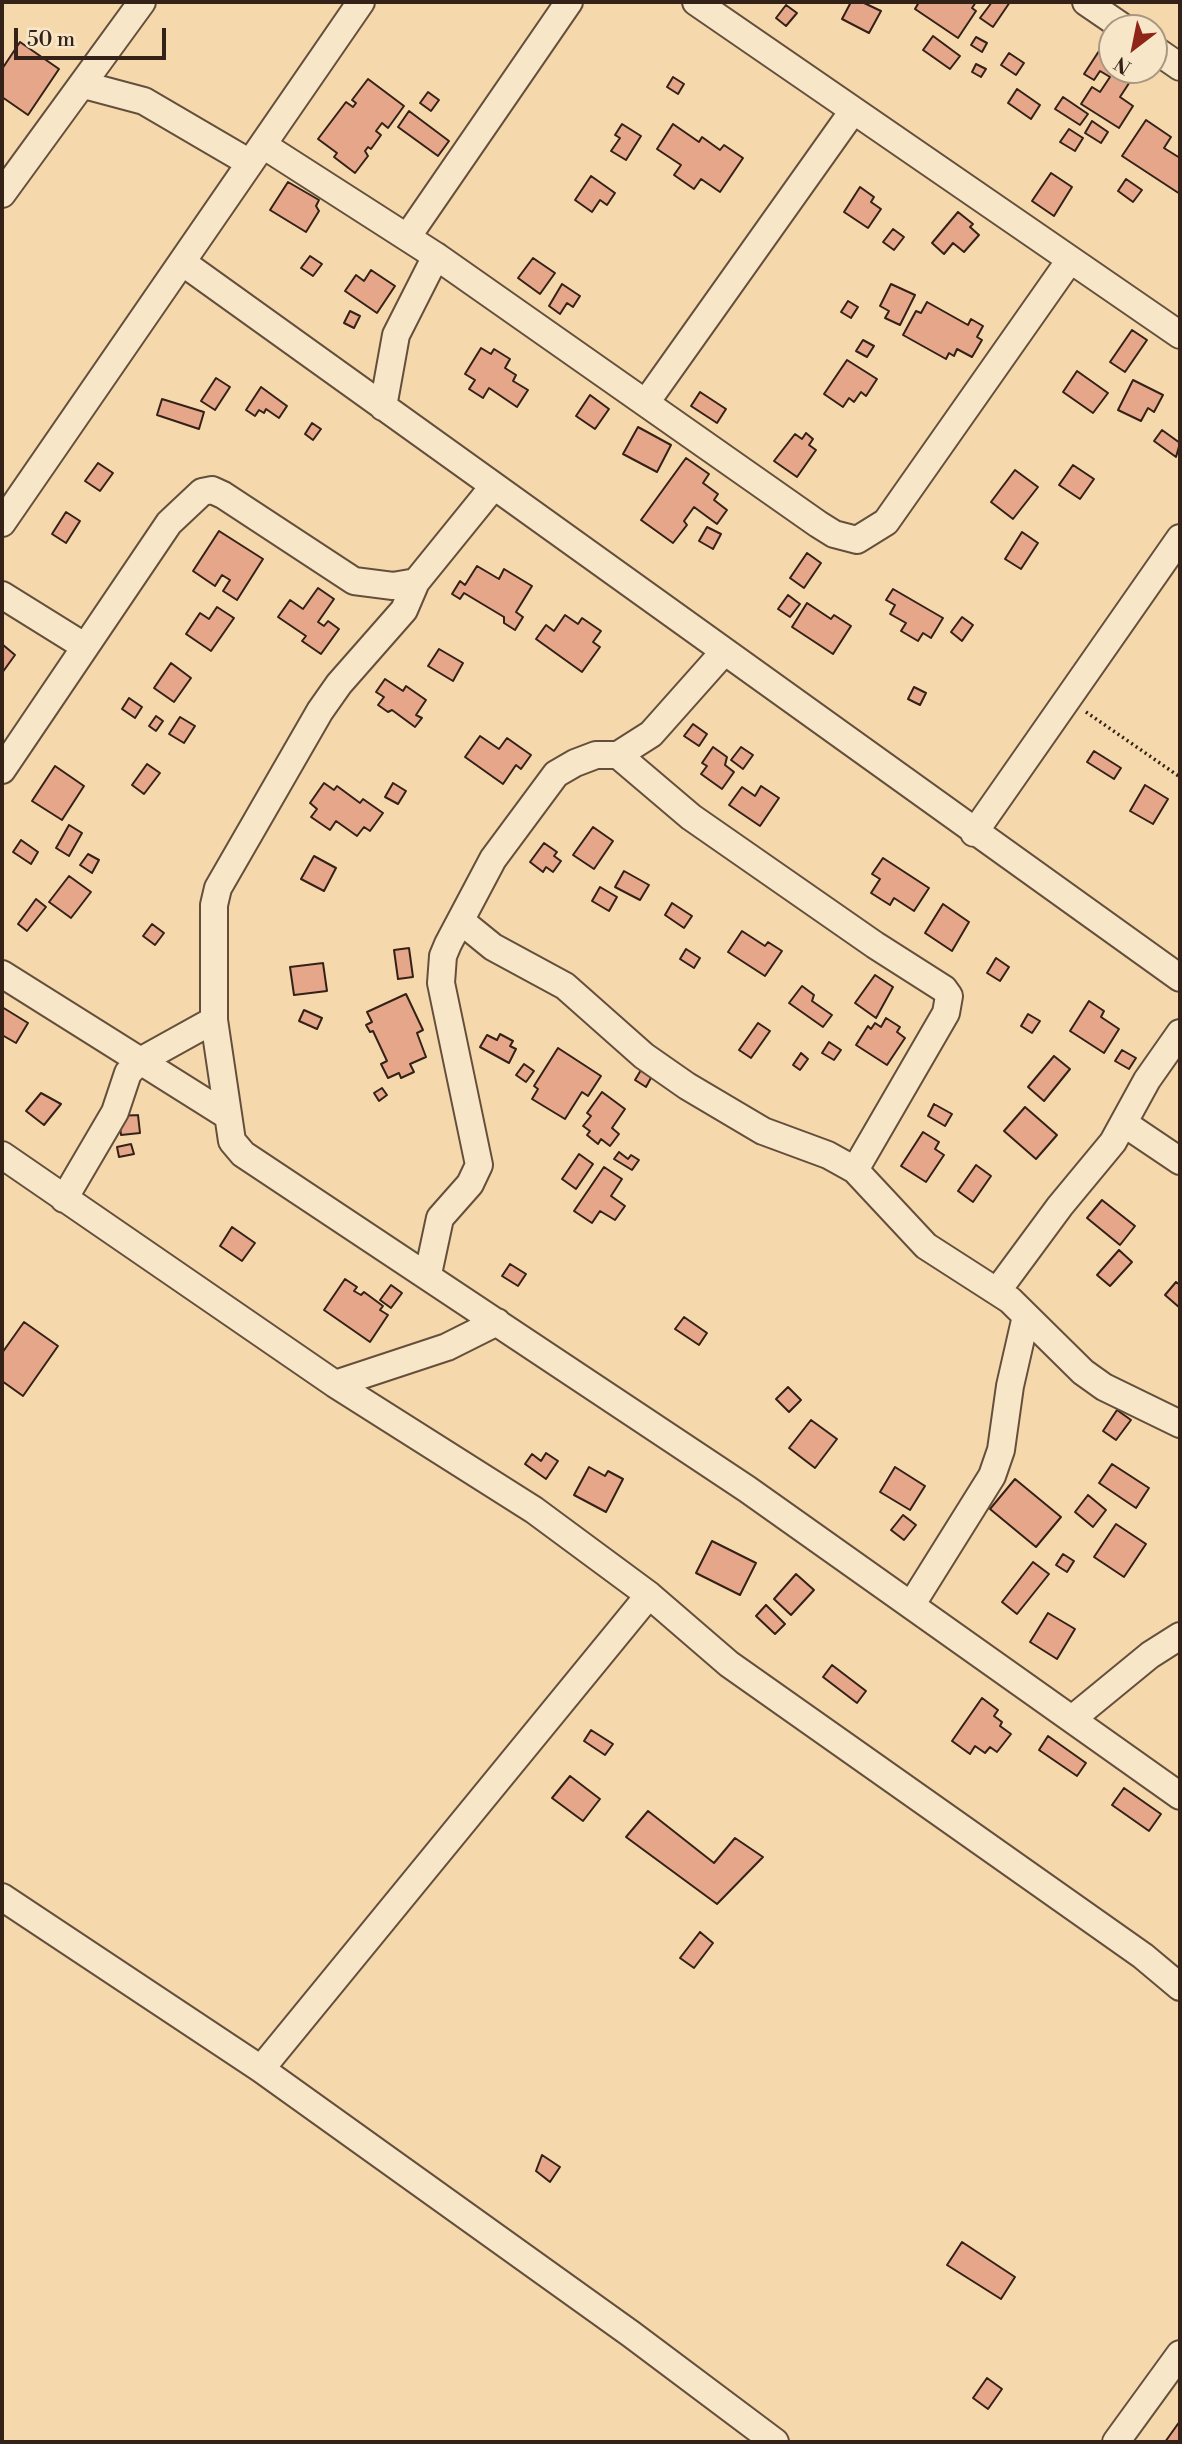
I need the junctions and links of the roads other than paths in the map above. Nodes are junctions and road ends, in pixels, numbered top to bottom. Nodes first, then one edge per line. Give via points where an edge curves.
1 (142, 2) edge
2 (361, 2) edge
3 (569, 2) edge
4 (696, 2) edge
5 (1086, 2) edge
6 (1104, 14) edge
7 (84, 85) junction
8 (853, 111) junction
9 (256, 154) junction
10 (12, 161) edge
11 (2, 194) edge
12 (408, 236) junction
13 (436, 256) junction
14 (1069, 260) junction
15 (182, 262) junction
16 (1180, 335) edge
17 (647, 401) junction
18 (383, 407) junction
19 (493, 487) junction
20 (2, 523) edge
21 (1180, 538) edge
22 (416, 582) junction
23 (2, 595) edge
24 (85, 646) junction
25 (723, 653) junction
26 (618, 755) junction
27 (2, 770) edge
28 (974, 833) junction
29 (461, 921) junction
30 (2, 974) edge
31 (1180, 978) edge
32 (214, 1020) junction
33 (1180, 1033) edge
34 (140, 1061) junction
35 (228, 1116) junction
36 (1125, 1124) junction
37 (2, 1155) edge
38 (1180, 1161) edge
39 (855, 1170) junction
40 (64, 1199) junction
41 (428, 1274) junction
42 (998, 1290) junction
43 (1026, 1316) junction
44 (497, 1322) junction
45 (335, 1384) junction
46 (1180, 1424) edge
47 (649, 1595) junction
48 (912, 1604) junction
49 (1180, 1636) edge
50 (1072, 1720) junction
51 (1180, 1796) edge
52 (2, 1897) edge
53 (1180, 1987) edge
54 (261, 2068) junction
55 (1180, 2354) edge
56 (775, 2442) edge
57 (1116, 2442) edge

1 - 7 street
2 - 9 street
3 - 12 street
4 - 8 street
5 - 6 street
7 - 9 street via 144,101
7 - 10 street
8 - 14 street
8 - 17 street
9 - 12 street
9 - 15 street
10 - 11 street
12 - 13 street
13 - 17 street
13 - 18 street via 396,335
14 - 16 street
14 - 17 street via 886,522 857,540 818,524
15 - 18 street
15 - 20 street
18 - 19 street
19 - 22 street
19 - 25 street
21 - 28 street
22 - 24 street via 393,586 354,580 212,490 202,492 169,523
22 - 32 street via 404,610 320,711 218,888
23 - 24 street
24 - 27 street
25 - 26 street via 665,721
25 - 28 street
26 - 29 street via 596,755 556,774 493,859
26 - 39 street via 691,817 949,996 946,1013
28 - 31 street
29 - 39 street via 493,947 565,986 644,1056 687,1086 763,1131
29 - 41 street via 443,956 441,982 479,1165 470,1184 440,1218
30 - 34 street
32 - 34 street
32 - 35 street
33 - 36 street via 1147,1080
34 - 35 street
34 - 40 street via 128,1073 115,1112
35 - 41 street via 237,1150
36 - 38 street
36 - 42 street
37 - 40 street
39 - 42 street via 926,1246
40 - 45 street
41 - 44 street
42 - 43 street
43 - 46 street via 1104,1387
43 - 48 street via 992,1476
44 - 45 street via 446,1347
44 - 48 street
45 - 47 street via 534,1510
47 - 53 street via 729,1664 1143,1956
47 - 54 street
48 - 50 street
49 - 50 street
50 - 51 street
52 - 54 street
54 - 56 street
55 - 57 street

